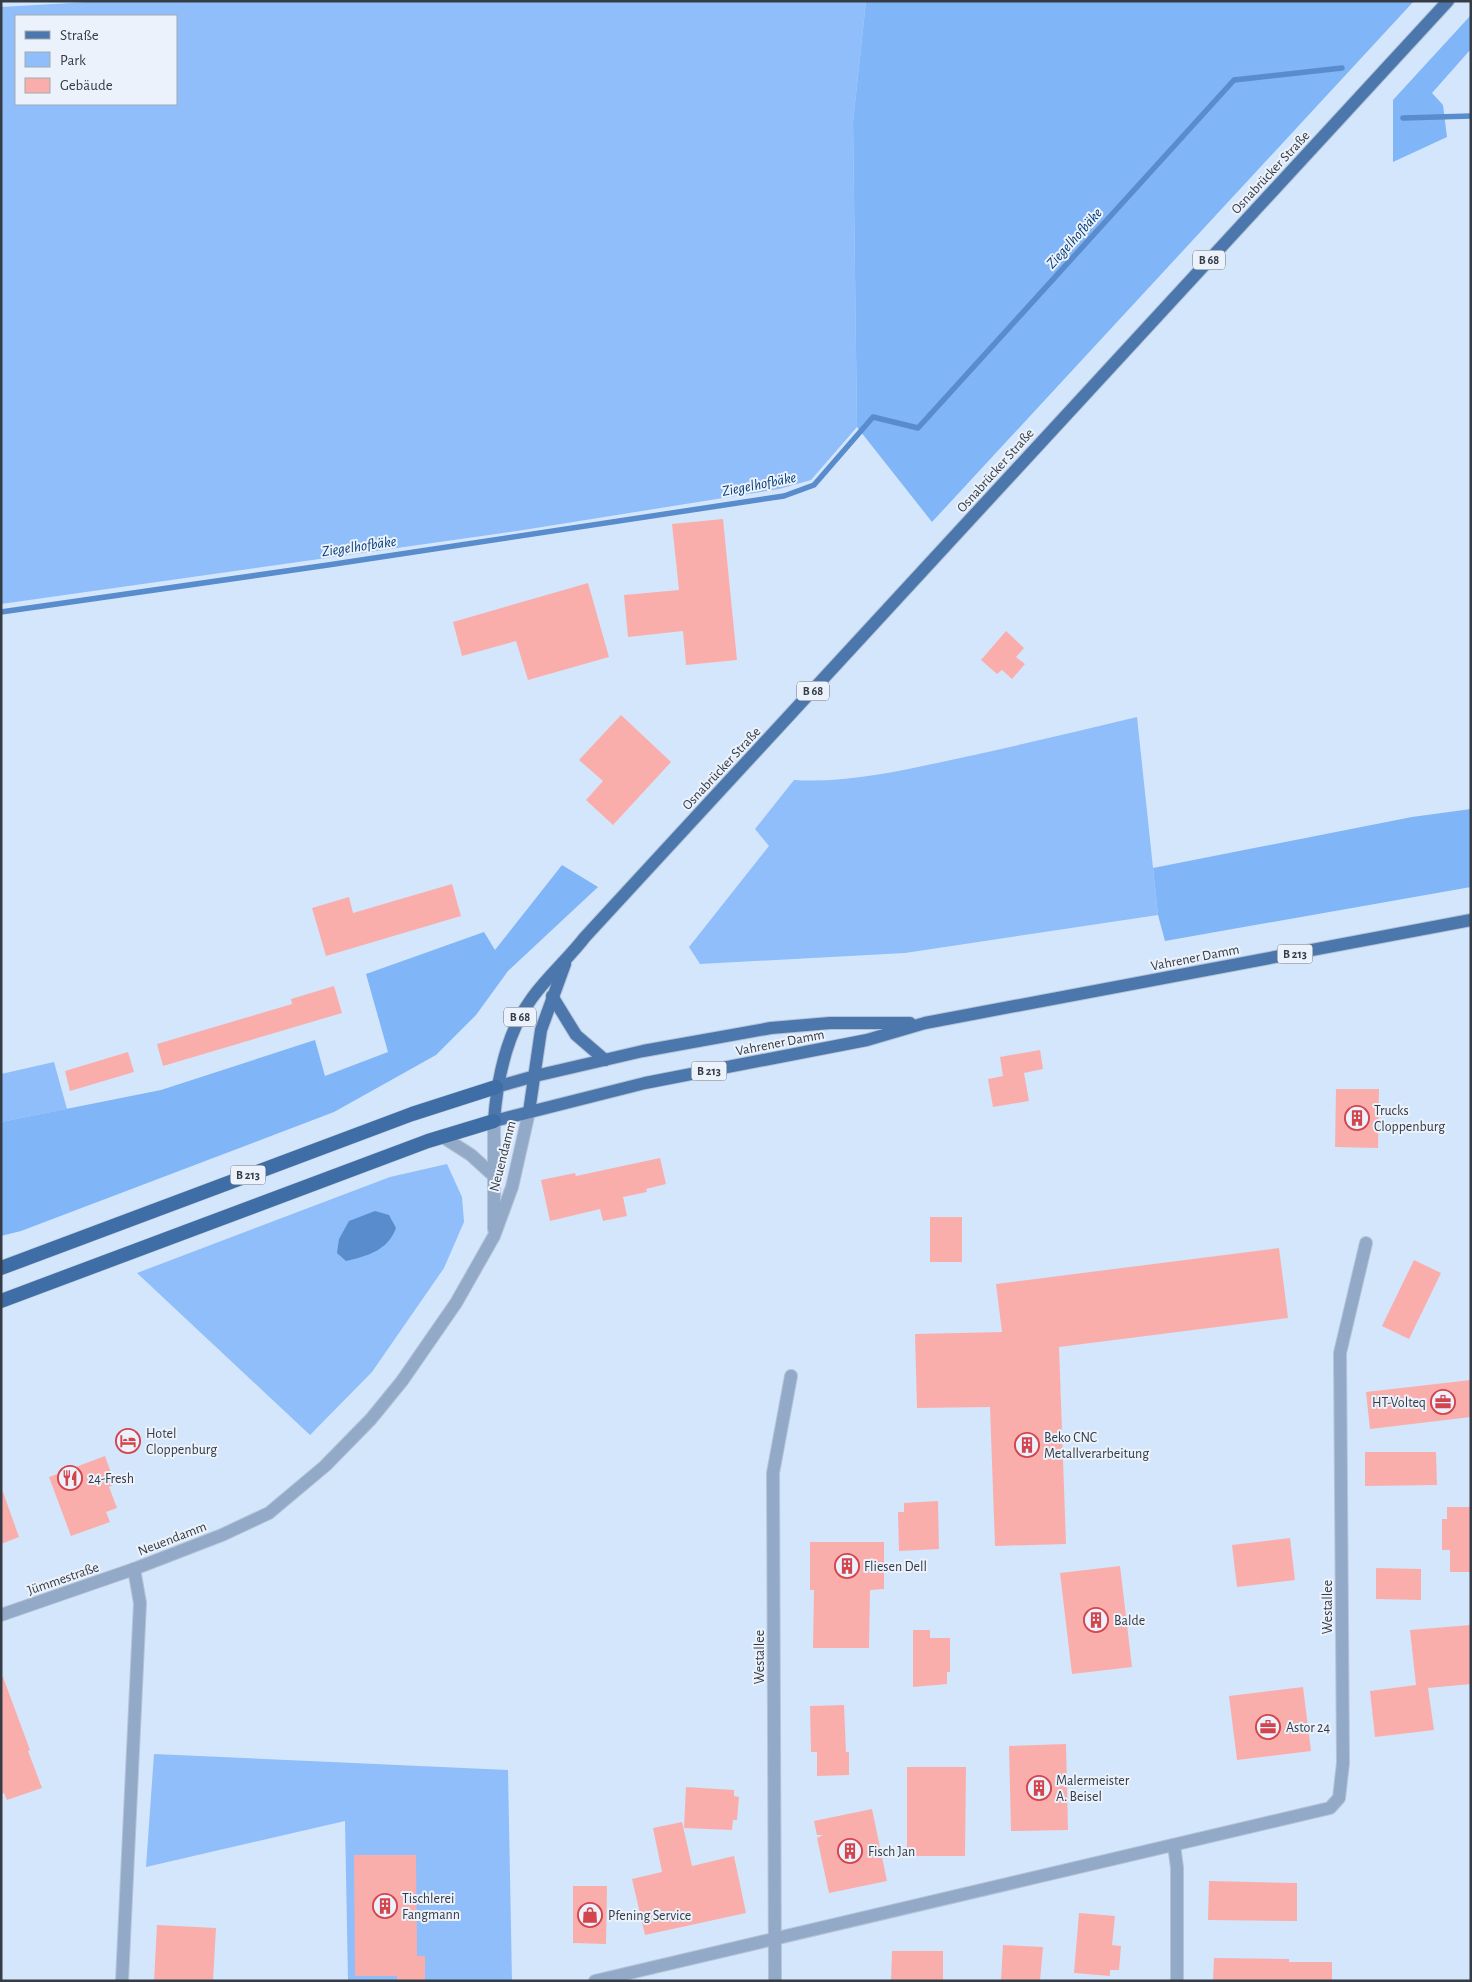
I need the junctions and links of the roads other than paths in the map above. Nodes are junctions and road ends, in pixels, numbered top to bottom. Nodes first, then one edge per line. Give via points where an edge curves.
1 (1448, 1) edge
2 (1471, 920) edge
3 (567, 961) junction
4 (552, 996) junction
5 (925, 1024) junction
6 (605, 1060) junction
7 (535, 1076) junction
8 (496, 1088) junction
9 (529, 1112) junction
10 (494, 1121) junction
11 (442, 1137) junction
12 (494, 1176) junction
13 (494, 1236) junction
14 (1366, 1244) dead end
15 (1, 1268) edge
16 (1, 1301) edge
17 (792, 1376) dead end
18 (134, 1569) junction
19 (1, 1615) edge
20 (1174, 1845) junction
21 (775, 1939) junction
22 (122, 1981) edge
23 (595, 1981) edge
24 (775, 1981) edge
25 (1177, 1981) edge

1 - 3 main road, Osnabrücker Straße / B 68 via 591,931
2 - 5 main road, Vahrener Damm / B 213
3 - 4 main road, Osnabrücker Straße / B 68
3 - 8 main road, Osnabrücker Straße / B 68 via 547,979 520,1016
4 - 6 main road, B 68 via 576,1035
4 - 7 main road, Osnabrücker Straße / B 68 via 541,1030
5 - 6 main road, Vahrener Damm / B 213 via 830,1023 771,1028
5 - 9 main road, Vahrener Damm / B 213 via 867,1040 645,1083
6 - 7 main road, Vahrener Damm / B 213
7 - 8 main road, Vahrener Damm / B 213
7 - 9 main road, Osnabrücker Straße / B 68
8 - 10 main road, Osnabrücker Straße / B 68
8 - 15 highway, B 213 via 412,1114
9 - 10 main road, Vahrener Damm / B 213
9 - 13 street, Neuendamm via 512,1188
10 - 11 highway, B 213
10 - 12 street, Neuendamm
11 - 12 street, Neuendamm via 471,1155
11 - 16 highway, B 213
12 - 13 street, Neuendamm
13 - 18 street, Neuendamm via 456,1304 402,1381 371,1419 324,1466 270,1513
14 - 20 street, Westallee via 1340,1353 1343,1763 1339,1798 1330,1808
17 - 21 street, Westallee via 773,1473
18 - 19 street, Jümmestraße
18 - 22 street, Neuendamm via 139,1612
20 - 21 street, Westallee
20 - 25 street
21 - 23 street, Westallee
21 - 24 street, Westallee

